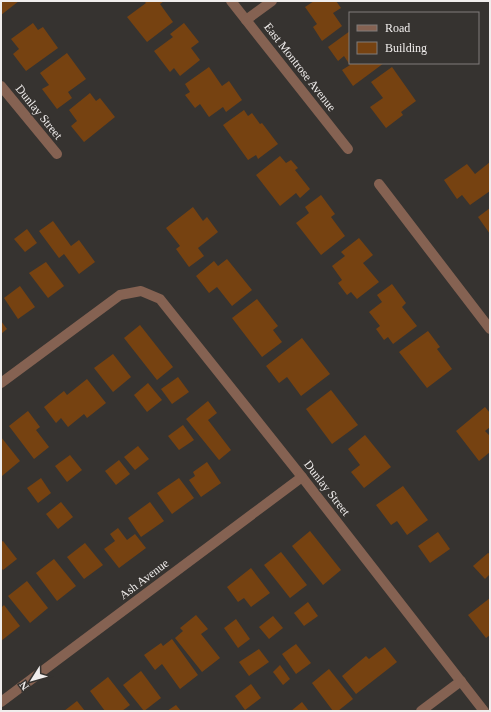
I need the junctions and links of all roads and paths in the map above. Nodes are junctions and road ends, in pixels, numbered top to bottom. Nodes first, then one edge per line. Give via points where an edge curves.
1 (231, 1) edge
2 (272, 1) edge
3 (246, 20) junction
4 (1, 86) edge
5 (348, 149) dead end
6 (57, 154) dead end
7 (379, 184) dead end
8 (490, 329) edge
9 (1, 383) edge
10 (302, 477) junction
11 (461, 681) junction
12 (1, 702) edge
13 (423, 710) edge
14 (484, 711) edge

1 - 3 street, East Montrose Avenue
2 - 3 street
3 - 5 street, East Montrose Avenue
4 - 6 street, Dunlay Street
7 - 8 street
9 - 10 street, Dunlay Street via 120,295 141,291 160,299
10 - 11 street, Dunlay Street
10 - 12 street, Ash Avenue
11 - 13 street
11 - 14 street, Dunlay Street

